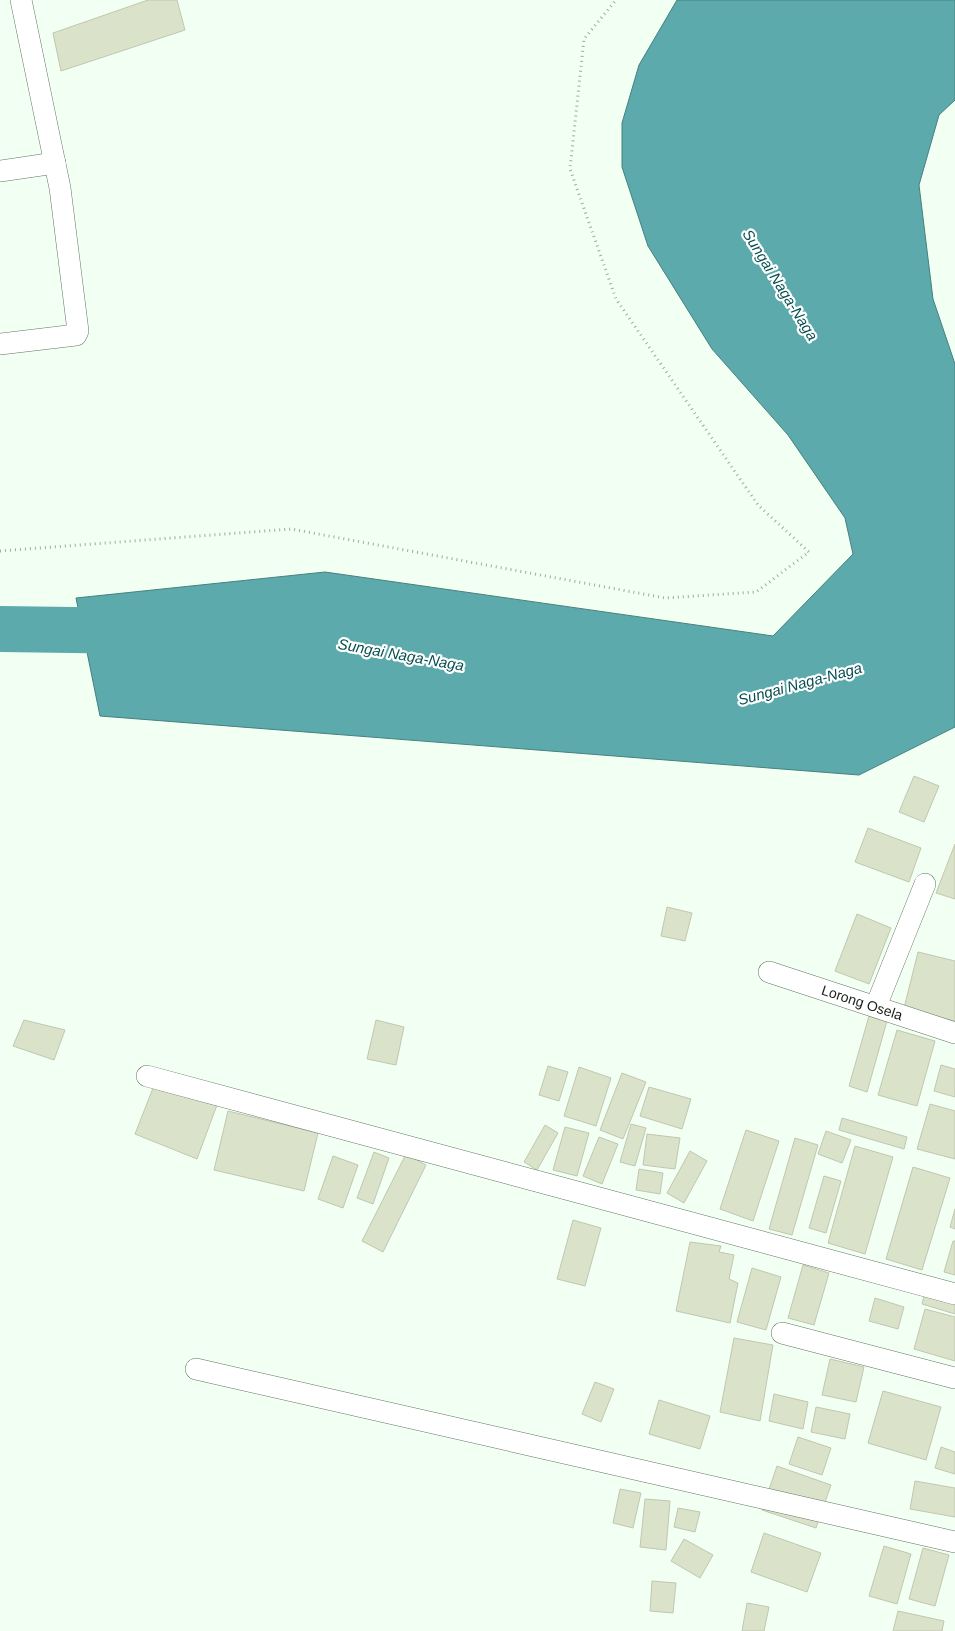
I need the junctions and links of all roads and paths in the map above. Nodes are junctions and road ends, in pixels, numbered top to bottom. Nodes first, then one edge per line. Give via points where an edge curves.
1 (21, 0) edge
2 (616, 0) edge
3 (55, 163) junction
4 (0, 171) edge
5 (0, 344) edge
6 (0, 551) edge
7 (925, 884) dead end
8 (769, 972) dead end
9 (876, 1006) junction
10 (955, 1033) edge
11 (147, 1076) dead end
12 (955, 1294) edge
13 (782, 1333) dead end
14 (196, 1369) dead end
15 (955, 1378) edge
16 (955, 1542) edge

1 - 3 street
2 - 6 path via 584,40 570,168 616,298 758,505 809,552 756,592 665,598 291,529
3 - 4 street
3 - 5 street via 78,330 76,335
7 - 9 street
8 - 9 street, Lorong Osela
9 - 10 street, Lorong Osela
11 - 12 street
13 - 15 street
14 - 16 street

